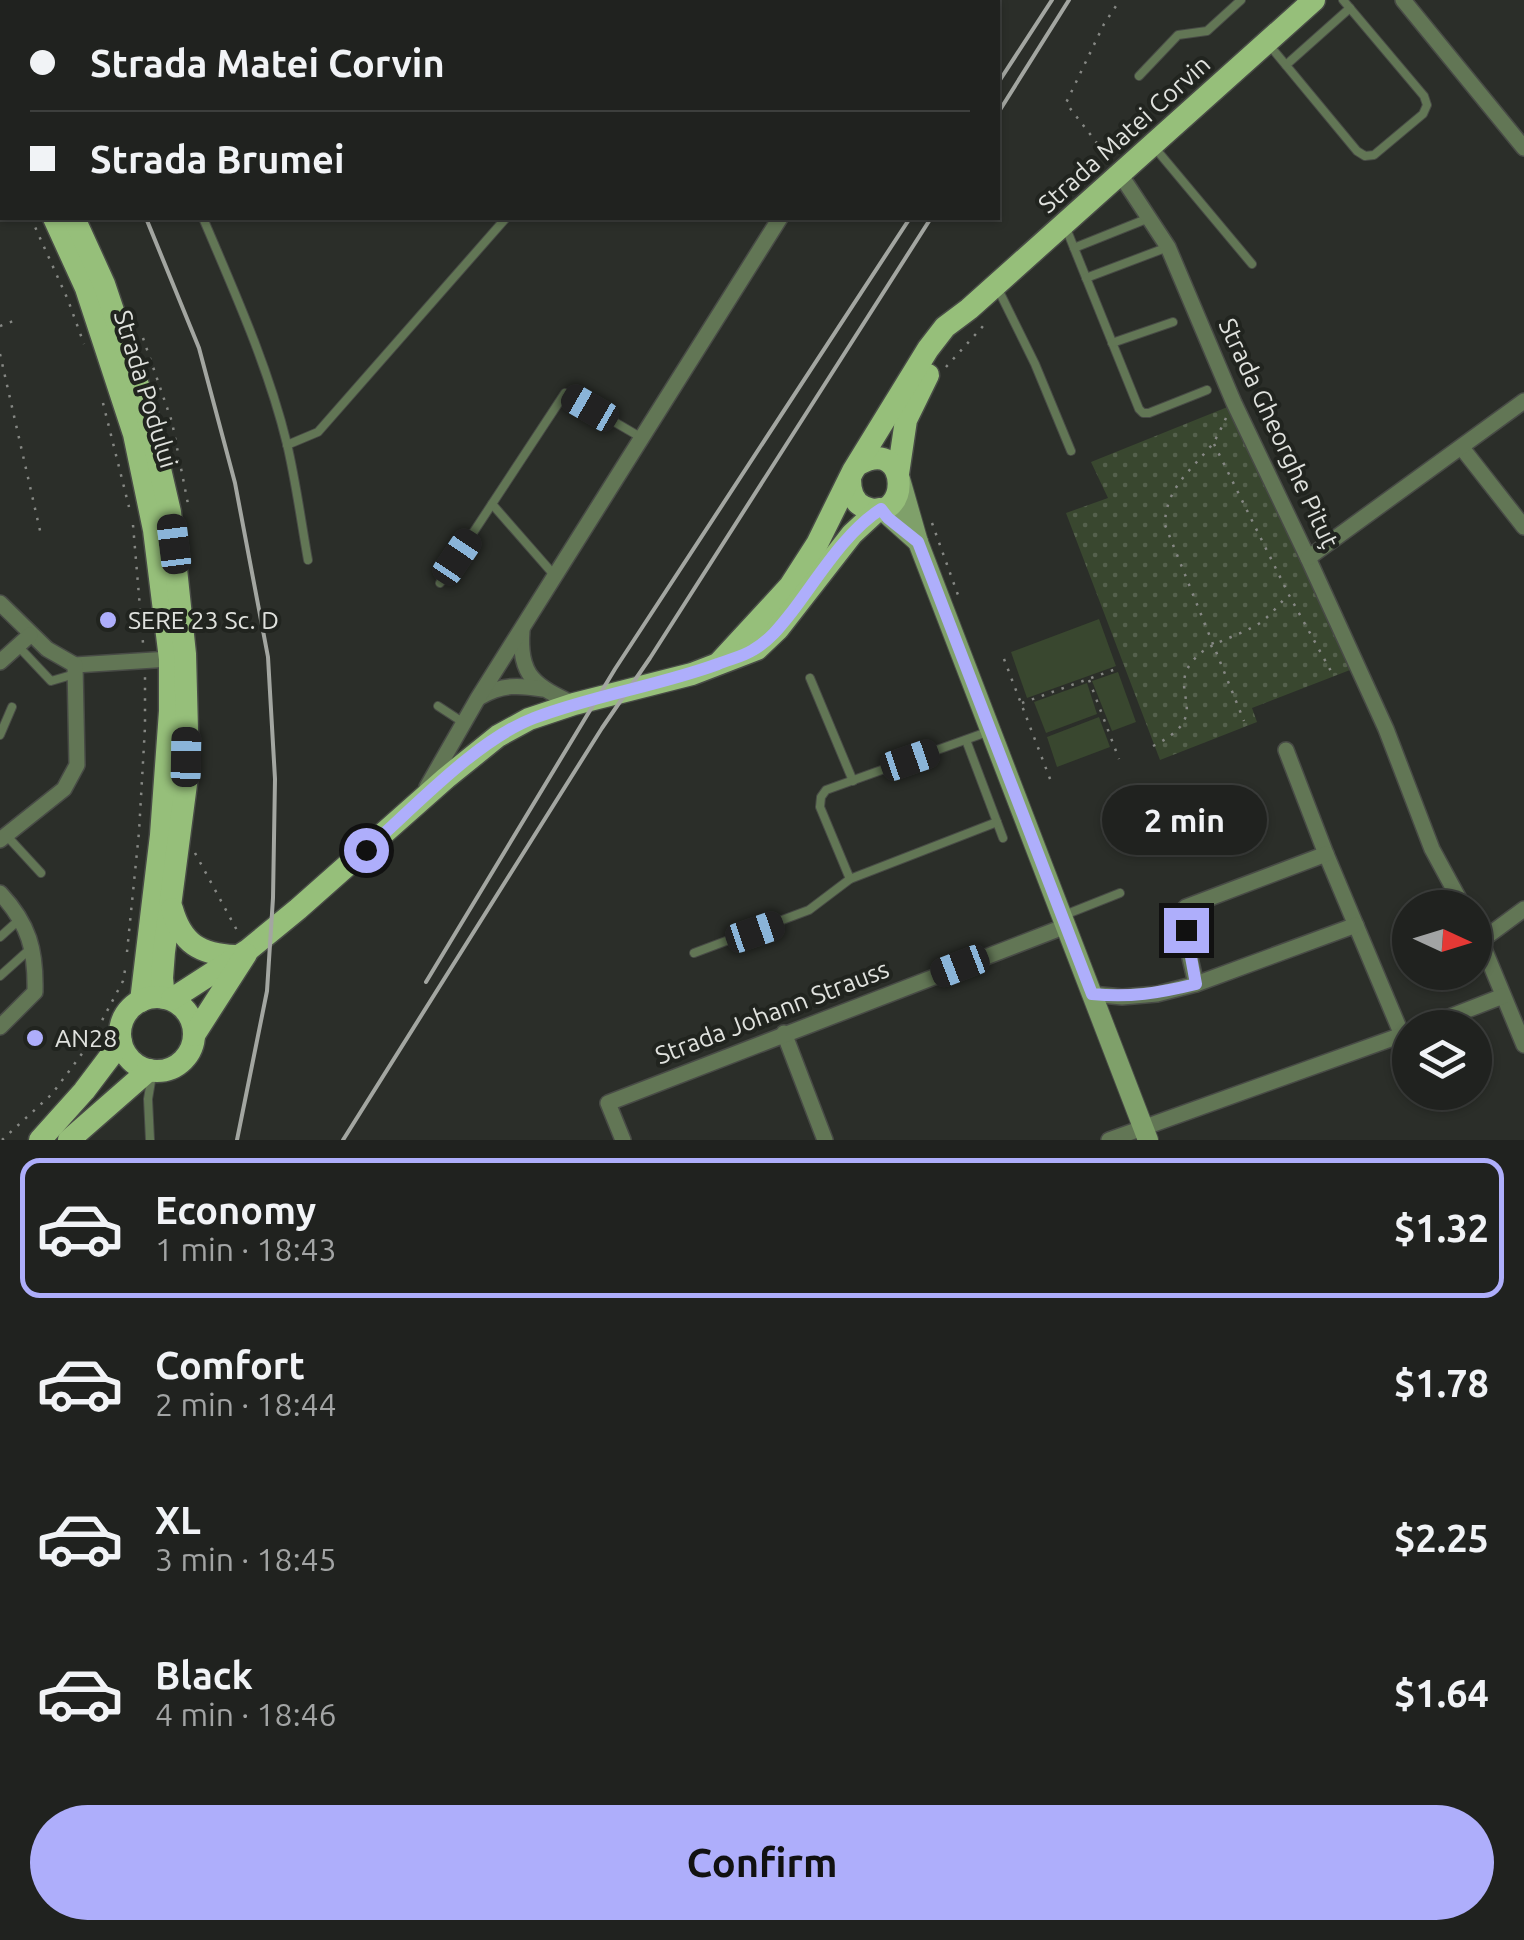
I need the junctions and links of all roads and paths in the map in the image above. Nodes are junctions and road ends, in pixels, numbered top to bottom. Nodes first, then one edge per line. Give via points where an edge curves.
1 (1120, 0) edge
2 (1242, 0) edge
3 (1343, 0) edge
4 (1403, 0) edge
5 (1310, 2) edge
6 (1350, 8) junction
7 (1267, 43) junction
8 (1286, 65) junction
9 (1139, 76) dead end
10 (1152, 145) junction
11 (1524, 148) edge
12 (1120, 174) junction
13 (1149, 218) junction
14 (32, 220) edge
15 (55, 220) edge
16 (75, 220) edge
17 (204, 220) edge
18 (504, 220) edge
19 (779, 220) edge
20 (1064, 224) junction
21 (1074, 248) junction
22 (1168, 248) junction
23 (1252, 264) dead end
24 (1086, 278) junction
25 (996, 284) junction
26 (970, 309) junction
27 (16, 320) dead end
28 (1173, 322) dead end
29 (0, 326) edge
30 (1112, 343) junction
31 (86, 351) dead end
32 (0, 354) edge
33 (940, 373) dead end
34 (1207, 390) dead end
35 (1524, 401) edge
36 (1234, 403) junction
37 (104, 404) dead end
38 (642, 438) junction
39 (1214, 443) junction
40 (288, 446) junction
41 (1462, 448) junction
42 (1071, 451) dead end
43 (854, 472) junction
44 (899, 476) junction
45 (492, 504) junction
46 (880, 509) junction
47 (932, 523) dead end
48 (1524, 526) edge
49 (42, 535) dead end
50 (918, 542) junction
51 (1308, 558) junction
52 (308, 560) dead end
53 (556, 576) junction
54 (440, 583) dead end
55 (1288, 595) junction
56 (0, 603) edge
57 (963, 608) dead end
58 (522, 629) junction
59 (24, 640) junction
60 (144, 643) dead end
61 (1212, 644) junction
62 (1004, 658) dead end
63 (170, 659) junction
64 (0, 662) edge
65 (719, 663) junction
66 (1116, 668) dead end
67 (75, 669) junction
68 (145, 670) dead end
69 (1332, 673) dead end
70 (810, 678) dead end
71 (1089, 679) junction
72 (543, 689) junction
73 (478, 698) junction
74 (574, 704) junction
75 (1021, 704) junction
76 (438, 706) dead end
77 (12, 707) dead end
78 (1244, 721) dead end
79 (464, 723) junction
80 (991, 730) junction
81 (0, 735) edge
82 (966, 740) junction
83 (1154, 746) dead end
84 (1286, 750) dead end
85 (1119, 759) dead end
86 (853, 781) junction
87 (1052, 784) dead end
88 (417, 803) junction
89 (997, 822) junction
90 (3, 838) edge
91 (1003, 838) dead end
92 (196, 854) dead end
93 (1326, 854) junction
94 (40, 873) dead end
95 (850, 878) junction
96 (1454, 890) edge
97 (1120, 893) dead end
98 (3, 902) edge
99 (171, 904) junction
100 (1524, 910) edge
101 (20, 920) junction
102 (1064, 921) junction
103 (1356, 926) junction
104 (1492, 926) edge
105 (0, 937) edge
106 (32, 948) junction
107 (242, 953) junction
108 (694, 953) dead end
109 (127, 958) dead end
110 (1492, 968) edge
111 (125, 970) dead end
112 (0, 976) edge
113 (1196, 984) junction
114 (1092, 994) junction
115 (1503, 996) junction
116 (159, 999) junction
117 (1395, 1010) edge
118 (1467, 1010) edge
119 (0, 1027) edge
120 (784, 1033) junction
121 (194, 1035) junction
122 (1392, 1039) edge
123 (121, 1042) junction
124 (1524, 1045) edge
125 (151, 1071) junction
126 (1146, 1133) edge
127 (2, 1140) edge
128 (40, 1140) edge
129 (69, 1140) edge
130 (150, 1140) edge
131 (623, 1140) edge
132 (825, 1140) edge
133 (1109, 1140) edge

1 - 12 path via 1066,103
2 - 9 lane via 1207,31 1178,35
3 - 6 lane
4 - 11 street
5 - 7 main road, Strada Matei Corvin
6 - 8 lane
6 - 8 lane via 1424,96 1424,114 1374,156 1365,156
7 - 8 lane
7 - 10 main road, Strada Matei Corvin
10 - 12 main road, Strada Matei Corvin
10 - 23 lane
12 - 13 street, Strada Gheorghe Pituț
12 - 20 main road, Strada Matei Corvin
13 - 21 lane
13 - 22 street, Strada Gheorghe Pituț
14 - 31 path
15 - 63 main road, Strada Podului via 86,288 134,434
16 - 99 main road, Strada Podului via 146,409 170,512 187,730
17 - 40 lane
18 - 40 lane via 318,432
19 - 38 street
20 - 21 lane
20 - 25 main road, Strada Matei Corvin
21 - 24 lane
22 - 24 lane
22 - 36 street, Strada Gheorghe Pituț
24 - 30 lane
25 - 26 main road, Strada Matei Corvin
25 - 42 lane
26 - 33 path via 984,325
26 - 43 main road, Strada Matei Corvin via 928,348
26 - 44 main road, Strada Matei Corvin via 912,404
27 - 29 path
28 - 30 lane
30 - 34 lane via 1143,413
32 - 49 path
35 - 41 street
36 - 39 path
36 - 51 street, Strada Gheorghe Pituț
37 - 60 path via 132,519
38 - 45 lane via 565,393
38 - 53 street
39 - 55 path
39 - 61 path via 1178,482 1165,512
40 - 52 lane
41 - 48 street
41 - 51 street
43 - 44 main road via 866,460 884,460
43 - 46 main road via 850,487 856,501
43 - 65 main road, Strada Matei Corvin via 790,586
44 - 46 main road via 898,494
44 - 50 main road
45 - 53 lane
45 - 54 lane
46 - 50 main road
46 - 65 main road, Strada Matei Corvin via 766,642
47 - 57 path
50 - 80 main road
51 - 96 street, Strada Gheorghe Pituț
53 - 58 street
55 - 61 path via 1256,626
55 - 69 path
56 - 59 street
58 - 72 street via 526,670
58 - 73 street
59 - 64 street
59 - 67 street
59 - 67 lane via 50,681
61 - 78 path
61 - 83 path via 1186,674 1187,715
62 - 75 path
63 - 67 street
63 - 116 main road, Strada Podului
65 - 74 main road, Strada Matei Corvin
66 - 71 path
67 - 90 street via 77,765 64,788
68 - 109 path via 140,832
70 - 86 lane
71 - 75 path
71 - 85 path
72 - 73 street via 508,685
72 - 74 street
73 - 79 street
74 - 88 main road, Strada Matei Corvin via 498,736
75 - 87 path
76 - 79 lane
77 - 81 lane
79 - 88 street
80 - 82 lane
80 - 102 main road
82 - 86 lane
82 - 89 lane
84 - 93 street
86 - 95 lane via 820,797
88 - 107 main road, Strada Matei Corvin
89 - 91 lane
89 - 95 lane
90 - 94 lane
92 - 107 path
93 - 103 street
93 - 113 street via 1186,907 1180,914
95 - 108 lane via 809,910
97 - 102 lane
98 - 101 street
99 - 107 main road via 180,932 194,946 213,954
99 - 116 main road, Strada Podului
100 - 104 street
101 - 105 lane
101 - 106 street
102 - 114 main road
102 - 120 street, Strada Johann Strauss
103 - 113 street
103 - 117 street
106 - 112 lane
106 - 119 street via 35,992
107 - 116 main road
107 - 121 main road
110 - 115 street
111 - 127 path via 90,1043 52,1094
113 - 114 street via 1157,994
114 - 126 main road
115 - 118 street
115 - 124 street
116 - 121 main road via 184,1009
116 - 123 main road via 130,1008
120 - 131 street, Strada Johann Strauss via 608,1103
120 - 132 street
121 - 125 main road via 186,1058
122 - 126 street
123 - 125 main road via 132,1062
123 - 128 main road
125 - 129 main road
125 - 130 lane
126 - 133 street

